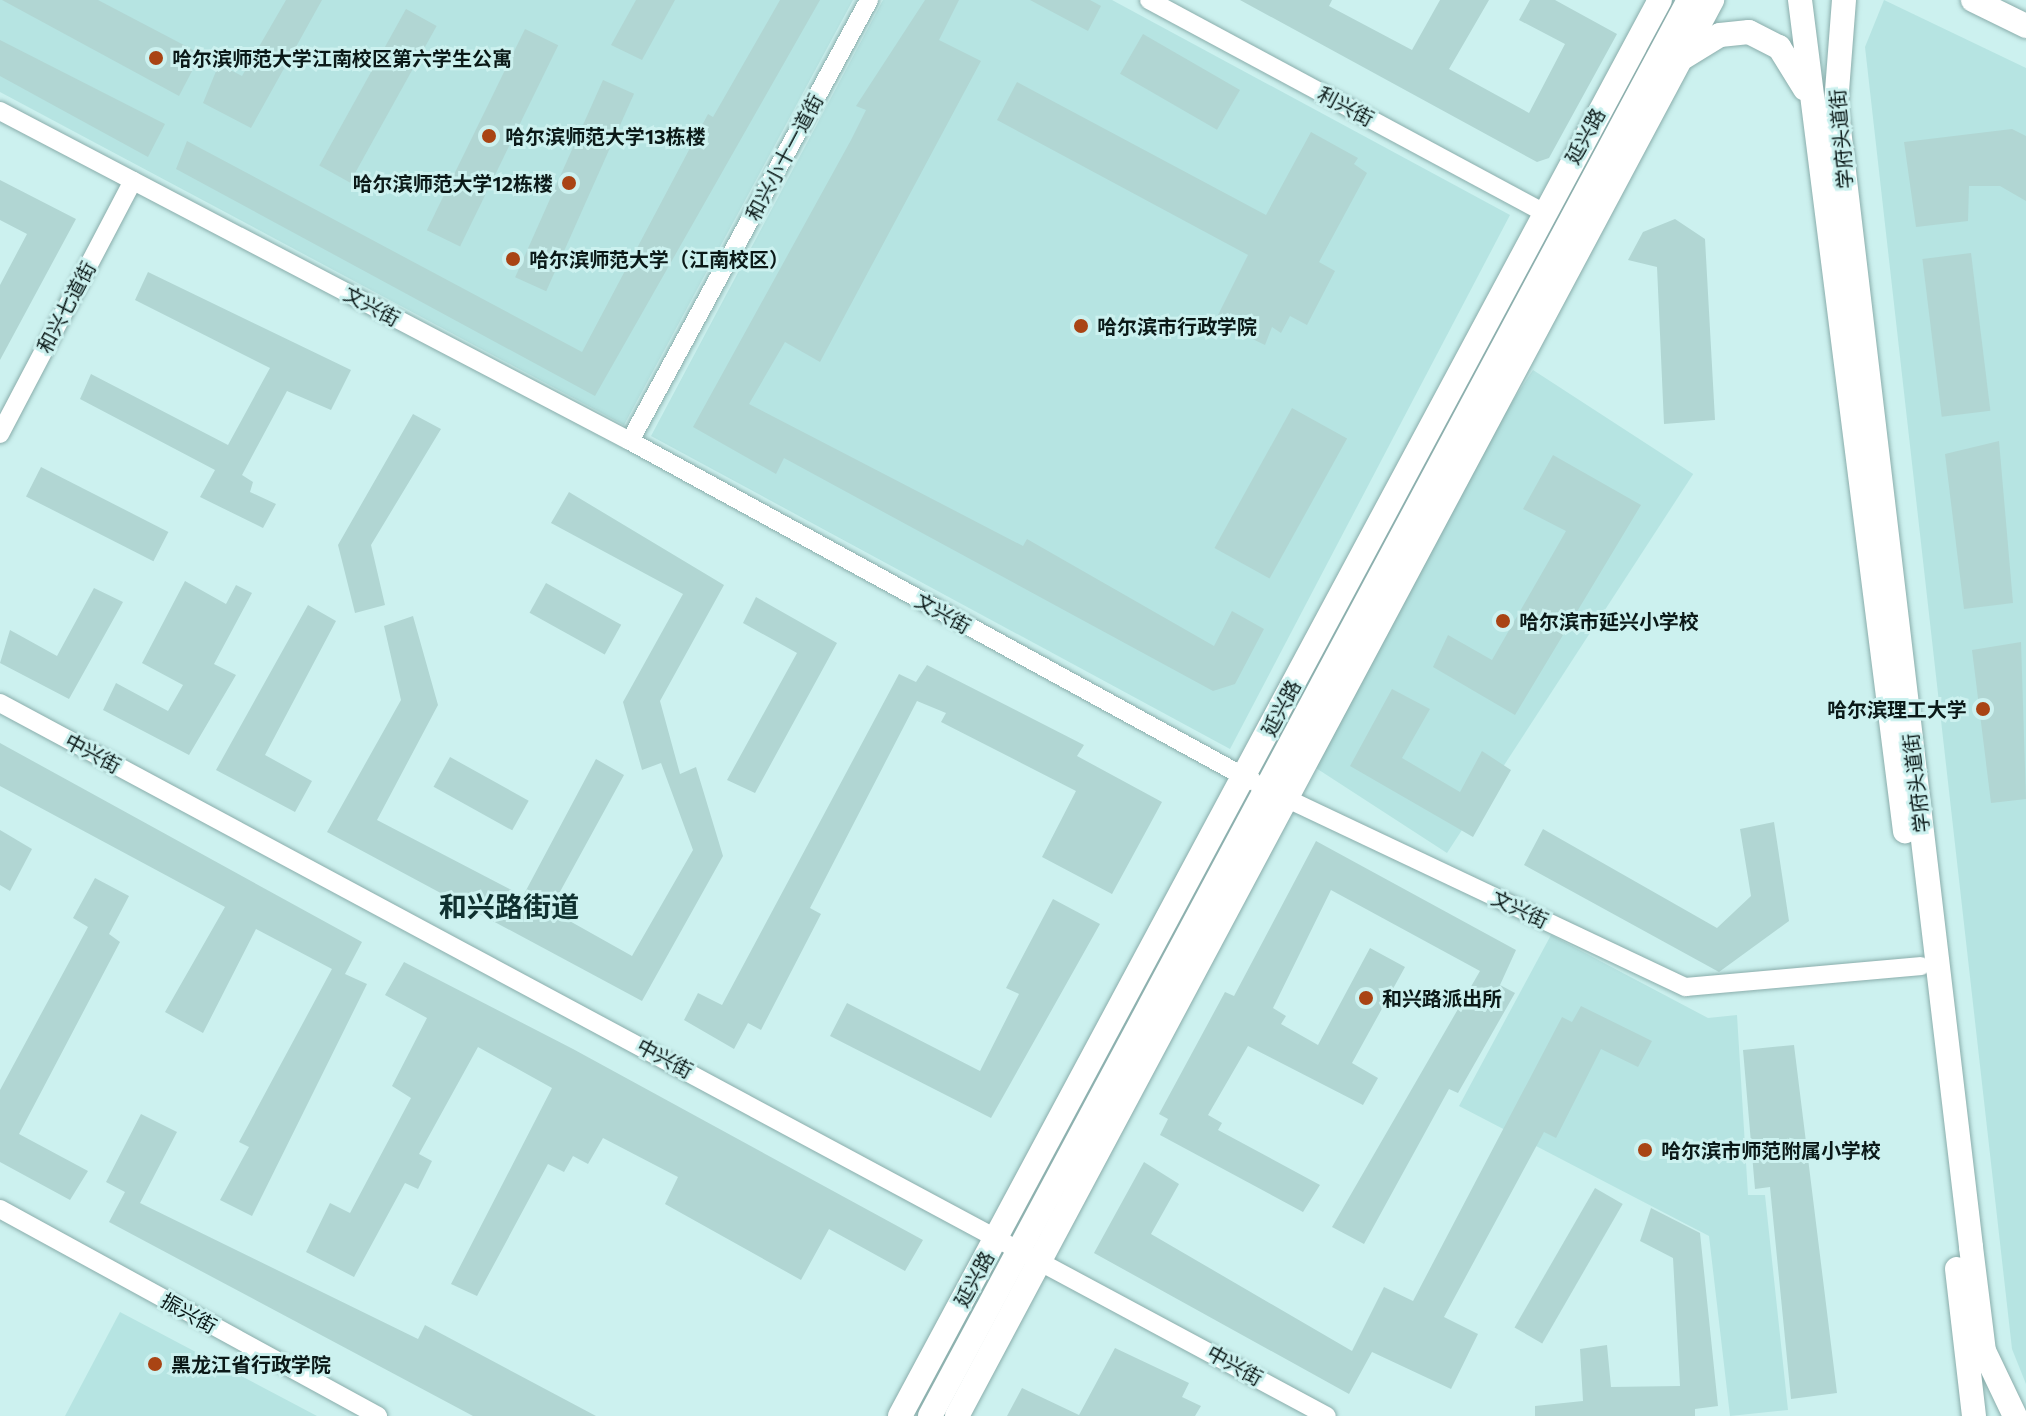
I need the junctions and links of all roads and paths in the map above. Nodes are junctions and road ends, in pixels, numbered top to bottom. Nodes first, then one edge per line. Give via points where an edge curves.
1 (869, 0) edge
2 (1149, 0) edge
3 (1660, 0) edge
4 (1689, 0) edge
5 (1712, 0) edge
6 (1800, 0) edge
7 (1844, 0) edge
8 (1973, 0) edge
9 (2026, 26) edge
10 (1682, 58) junction
11 (0, 111) edge
12 (1815, 118) junction
13 (133, 181) junction
14 (1543, 212) junction
15 (0, 434) edge
16 (630, 441) junction
17 (0, 703) edge
18 (1245, 777) junction
19 (1278, 795) junction
20 (1921, 966) junction
21 (0, 1209) edge
22 (998, 1236) junction
23 (1032, 1253) junction
24 (378, 1416) edge
25 (900, 1416) edge
26 (930, 1416) edge
27 (957, 1416) edge
28 (1327, 1416) edge
29 (1974, 1416) edge
30 (2015, 1416) edge

1 - 16 street, 和兴小十一道街
2 - 14 street, 利兴街
3 - 14 main road, 延兴路
4 - 19 main road
5 - 10 main road
6 - 12 main road, 学府头道街
7 - 30 main road, 学府头道街 via 1836,104 1973,1262 1984,1351
8 - 9 main road
10 - 12 main road via 1734,30 1762,36 1792,64
10 - 19 main road
11 - 13 street, 文兴街
12 - 20 main road, 学府头道街
13 - 15 street, 和兴七道街
13 - 16 street, 文兴街
14 - 18 main road, 延兴路
16 - 18 street, 文兴街
17 - 22 street, 中兴街
18 - 19 street, 文兴街
18 - 22 main road, 延兴路
19 - 20 street, 文兴街 via 1686,987
19 - 23 main road
20 - 29 main road, 学府头道街
21 - 24 street, 振兴街
22 - 23 street, 中兴街
22 - 25 main road, 延兴路
23 - 26 main road
23 - 27 main road
23 - 28 street, 中兴街

